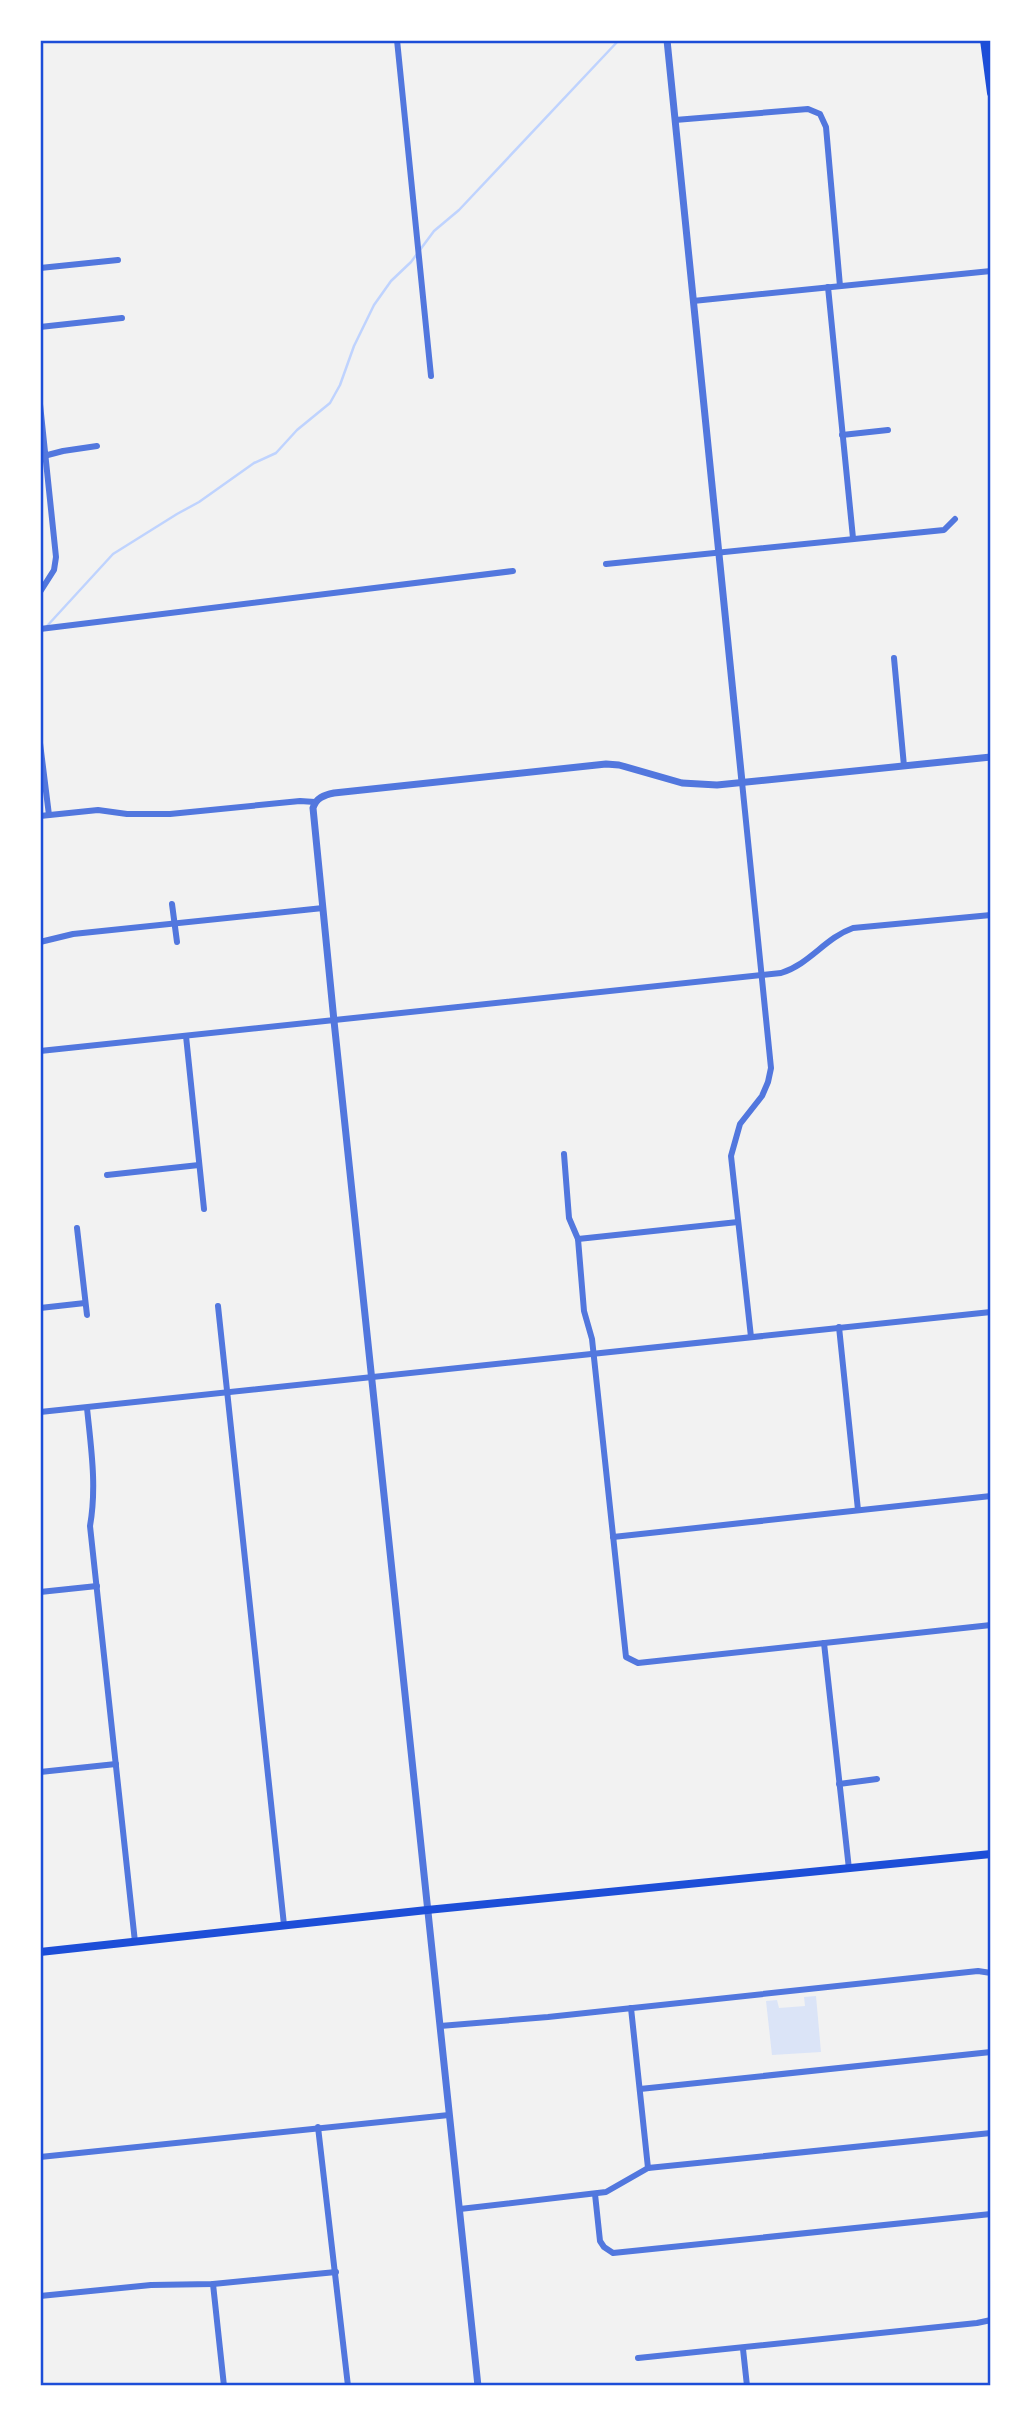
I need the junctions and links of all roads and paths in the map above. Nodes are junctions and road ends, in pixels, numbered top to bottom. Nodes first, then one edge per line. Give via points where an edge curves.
1 (397, 40) edge
2 (667, 40) edge
3 (984, 40) edge
4 (991, 93) edge
5 (675, 120) junction
6 (118, 260) dead end
7 (40, 268) edge
8 (991, 271) edge
9 (840, 286) junction
10 (828, 287) junction
11 (693, 301) junction
12 (122, 318) dead end
13 (40, 327) edge
14 (431, 376) dead end
15 (40, 404) edge
16 (888, 430) dead end
17 (842, 435) junction
18 (97, 446) dead end
19 (43, 457) edge
20 (955, 519) dead end
21 (853, 538) junction
22 (718, 552) junction
23 (606, 564) dead end
24 (513, 571) dead end
25 (40, 592) edge
26 (40, 629) edge
27 (894, 658) dead end
28 (40, 693) edge
29 (40, 742) edge
30 (991, 757) edge
31 (904, 766) junction
32 (742, 782) junction
33 (315, 802) junction
34 (49, 815) junction
35 (40, 816) edge
36 (172, 904) dead end
37 (323, 908) junction
38 (991, 915) edge
39 (174, 923) junction
40 (40, 942) edge
41 (177, 942) dead end
42 (762, 976) junction
43 (334, 1021) junction
44 (186, 1036) junction
45 (40, 1051) edge
46 (564, 1154) dead end
47 (199, 1165) junction
48 (107, 1175) dead end
49 (204, 1209) dead end
50 (738, 1222) junction
51 (77, 1228) dead end
52 (578, 1239) junction
53 (85, 1303) junction
54 (218, 1306) dead end
55 (40, 1308) edge
56 (991, 1312) edge
57 (86, 1315) dead end
58 (839, 1327) junction
59 (751, 1337) junction
60 (593, 1353) junction
61 (371, 1376) junction
62 (228, 1393) junction
63 (88, 1408) junction
64 (40, 1412) edge
65 (991, 1496) edge
66 (858, 1510) junction
67 (613, 1536) junction
68 (97, 1586) junction
69 (40, 1592) edge
70 (991, 1625) edge
71 (824, 1643) junction
72 (117, 1764) junction
73 (40, 1772) edge
74 (877, 1779) dead end
75 (839, 1784) junction
76 (991, 1854) edge
77 (849, 1869) junction
78 (427, 1910) junction
79 (284, 1925) junction
80 (135, 1942) junction
81 (40, 1952) edge
82 (991, 1973) edge
83 (631, 2008) junction
84 (440, 2026) junction
85 (991, 2052) edge
86 (640, 2089) junction
87 (449, 2115) junction
88 (318, 2127) junction
89 (991, 2133) edge
90 (40, 2157) edge
91 (648, 2168) junction
92 (596, 2194) junction
93 (460, 2209) junction
94 (991, 2214) edge
95 (337, 2272) junction
96 (213, 2284) junction
97 (40, 2296) edge
98 (991, 2320) edge
99 (743, 2348) junction
100 (638, 2358) dead end
101 (224, 2386) edge
102 (348, 2386) edge
103 (478, 2386) edge
104 (747, 2386) edge

1 - 14 street
2 - 5 street
3 - 4 main road
5 - 9 street via 808,109 820,114 826,127
5 - 11 street
6 - 7 street
8 - 9 street
9 - 10 street
10 - 11 street
10 - 17 street
11 - 22 street
12 - 13 street
15 - 19 street
16 - 17 street
17 - 21 street
18 - 19 street
19 - 25 street via 56,557 54,570
20 - 21 street via 944,530
21 - 22 street
22 - 23 street
22 - 32 street
24 - 26 street
27 - 31 street
28 - 29 street
29 - 34 street
30 - 31 street
31 - 32 street
32 - 33 street via 682,783 606,764 334,793
32 - 42 street
33 - 34 street via 158,815 98,810
33 - 37 street
34 - 35 street
36 - 39 street
37 - 39 street
37 - 43 street
38 - 42 street via 853,928 798,967
39 - 40 street
39 - 41 street
42 - 43 street
42 - 50 street via 771,1068 762,1096 740,1124 733,1146
43 - 44 street
43 - 61 street
44 - 45 street
44 - 47 street
46 - 52 street via 569,1218
47 - 48 street
47 - 49 street
50 - 52 street
50 - 59 street
51 - 53 street
52 - 60 street
53 - 55 street
53 - 57 street
54 - 62 street
56 - 58 street
58 - 59 street
58 - 66 street
59 - 60 street
60 - 61 street
60 - 67 street
61 - 62 street
61 - 78 street
62 - 63 street
62 - 79 street
63 - 64 street
63 - 68 street via 95,1487 90,1526
65 - 66 street
66 - 67 street
67 - 71 street via 628,1660 638,1663
68 - 69 street
68 - 72 street
70 - 71 street
71 - 75 street
72 - 73 street
72 - 80 street
74 - 75 street
75 - 77 street
76 - 77 main road
77 - 78 main road
78 - 79 main road
78 - 84 street
79 - 80 main road
80 - 81 main road
82 - 83 street
83 - 84 street
83 - 86 street
84 - 87 street
85 - 86 street
86 - 91 street
87 - 88 street
87 - 93 street
88 - 90 street
88 - 95 street
89 - 91 street
91 - 92 street
92 - 93 street
92 - 94 street via 600,2241 608,2251 620,2254
93 - 103 street
95 - 96 street
95 - 102 street
96 - 97 street via 161,2284
96 - 101 street
98 - 99 street
99 - 100 street
99 - 104 street

